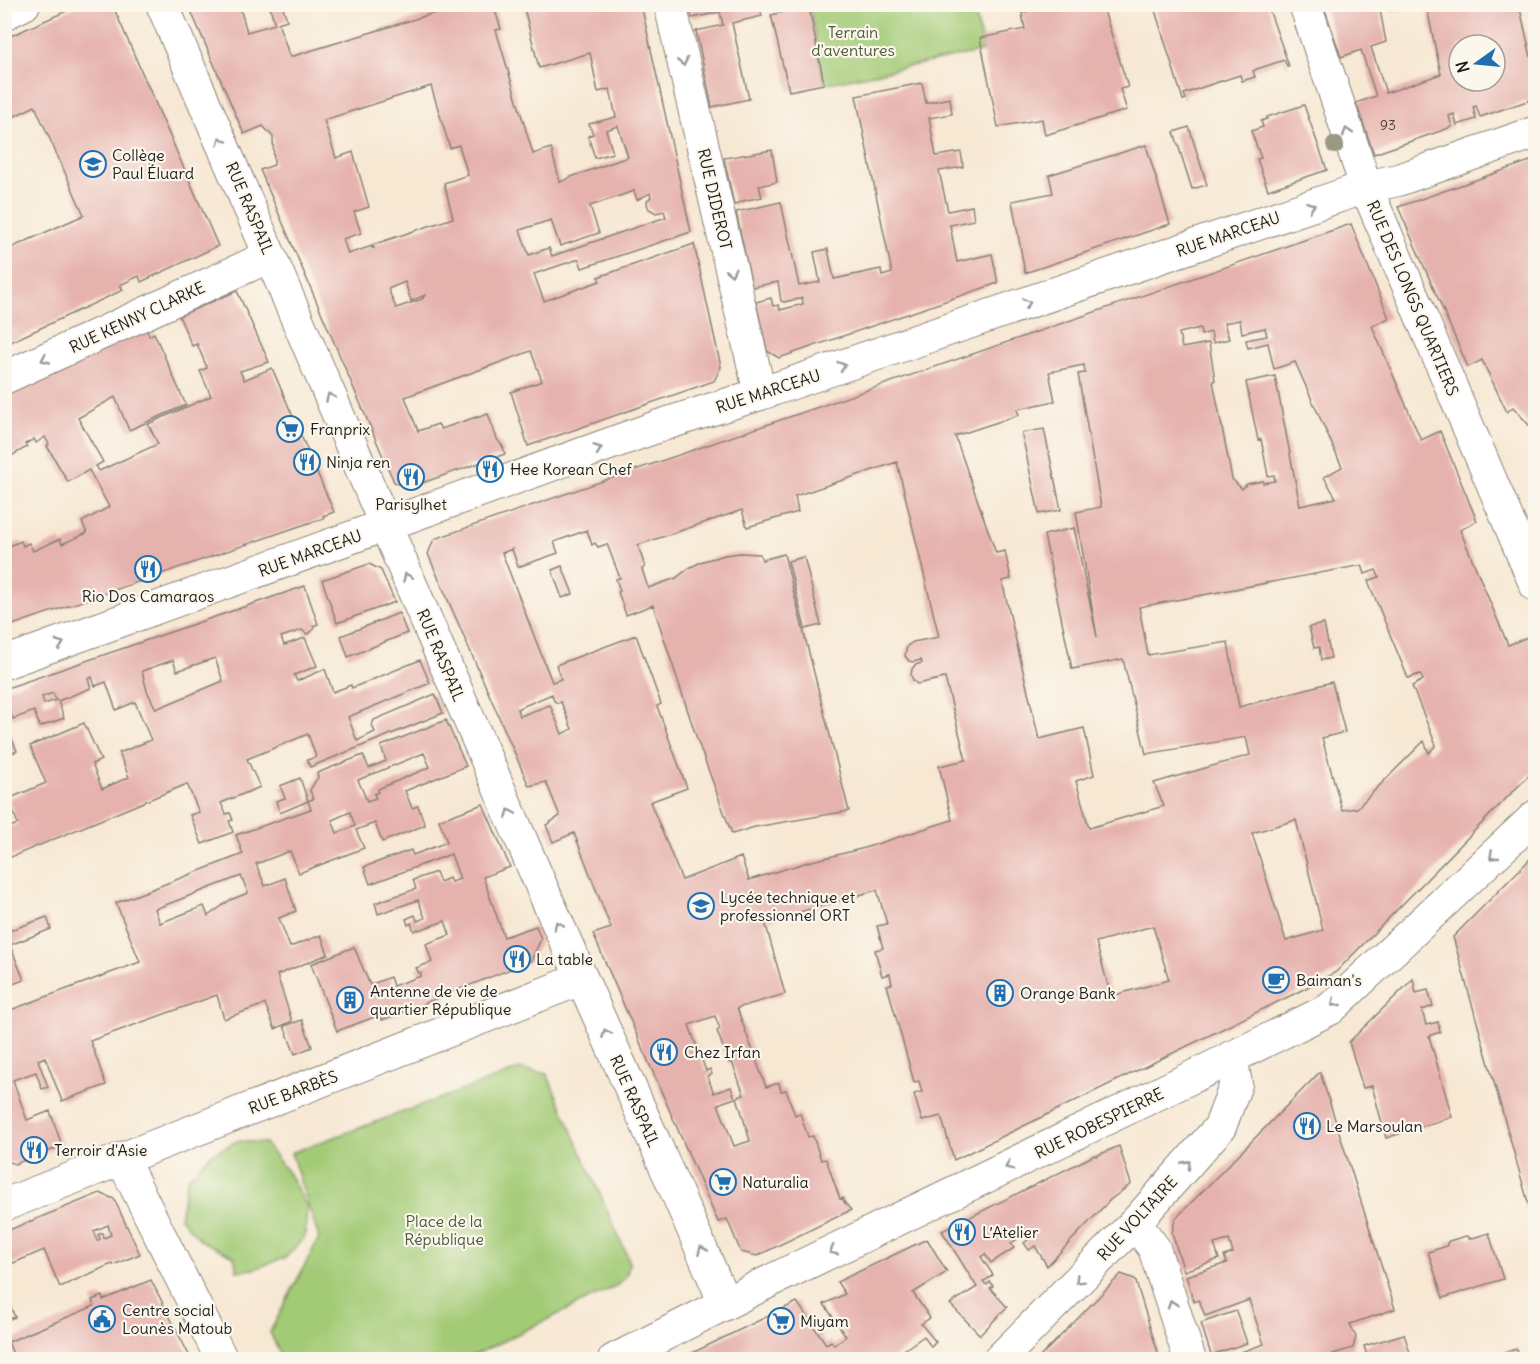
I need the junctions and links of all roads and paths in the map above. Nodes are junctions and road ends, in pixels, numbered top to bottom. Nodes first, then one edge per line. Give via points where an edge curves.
1 (24, 4) edge
2 (162, 4) edge
3 (670, 4) edge
4 (1305, 4) edge
5 (4, 14) edge
6 (1536, 132) edge
7 (1366, 187) junction
8 (270, 256) junction
9 (4, 378) edge
10 (760, 394) junction
11 (385, 526) junction
12 (1536, 586) edge
13 (4, 663) edge
14 (1536, 816) edge
15 (581, 979) junction
16 (1231, 1057) junction
17 (122, 1159) junction
18 (18, 1199) edge
19 (1135, 1223) junction
20 (725, 1304) junction
21 (222, 1359) edge
22 (614, 1359) edge
23 (999, 1359) edge
24 (1190, 1359) edge

1 - 5 street
8 -> 2 street, RUE RASPAIL
3 -> 10 street, RUE DIDEROT
7 -> 4 street, RUE DES LONGS QUARTIERS
6 - 7 street, RUE MARCEAU via 1398,180
10 -> 7 street, RUE MARCEAU
7 - 12 street, RUE DES LONGS QUARTIERS
8 -> 9 street, RUE KENNY CLARKE
11 -> 8 street, RUE RASPAIL
11 -> 10 street, RUE MARCEAU via 659,426
13 -> 11 street, RUE MARCEAU
15 -> 11 street, RUE RASPAIL
14 -> 16 street, RUE ROBESPIERRE via 1330,1009
15 - 17 street, RUE BARBÈS
20 -> 15 street, RUE RASPAIL
19 -> 16 street, RUE VOLTAIRE via 1220,1127 1236,1084
16 -> 20 street, RUE ROBESPIERRE
17 - 18 street, RUE BARBÈS
17 - 21 street
19 -> 23 street, RUE VOLTAIRE
24 -> 19 street via 1154,1248
20 - 22 street, RUE ROBESPIERRE

